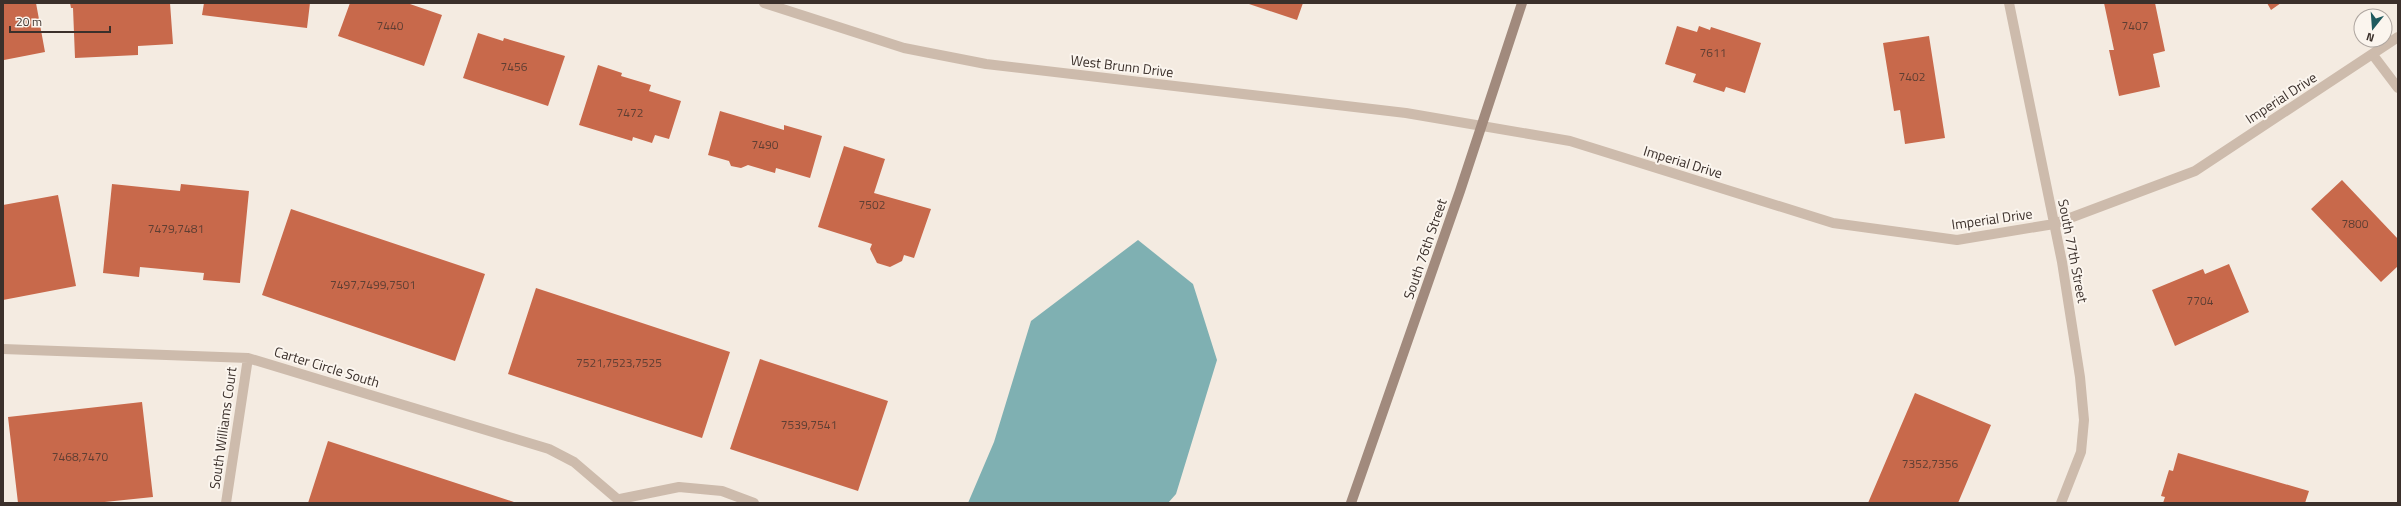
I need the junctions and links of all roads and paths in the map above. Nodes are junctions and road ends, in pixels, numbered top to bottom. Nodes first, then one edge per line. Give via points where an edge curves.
1 (764, 3) edge
2 (1522, 3) edge
3 (2009, 3) edge
4 (2398, 37) edge
5 (2373, 55) junction
6 (2398, 88) edge
7 (1482, 124) junction
8 (2054, 224) junction
9 (3, 349) edge
10 (248, 358) junction
11 (621, 501) edge
12 (226, 503) edge
13 (754, 503) edge
14 (1351, 503) edge
15 (2061, 503) edge

1 - 7 street, West Brunn Drive via 904,48 986,64
2 - 7 main road, South 76th Street
3 - 8 street, South 77th Street
4 - 5 street, Imperial Drive
5 - 6 street
5 - 8 street, Imperial Drive via 2195,171
7 - 8 street, Imperial Drive via 1570,141 1833,223 1957,240
7 - 14 main road, South 76th Street
8 - 15 street, South 77th Street via 2062,262 2084,420 2081,452
9 - 10 street, Carter Circle South
10 - 11 street, Carter Circle South via 549,449 574,462
10 - 12 street, South Williams Court
11 - 13 street via 679,487 722,491

